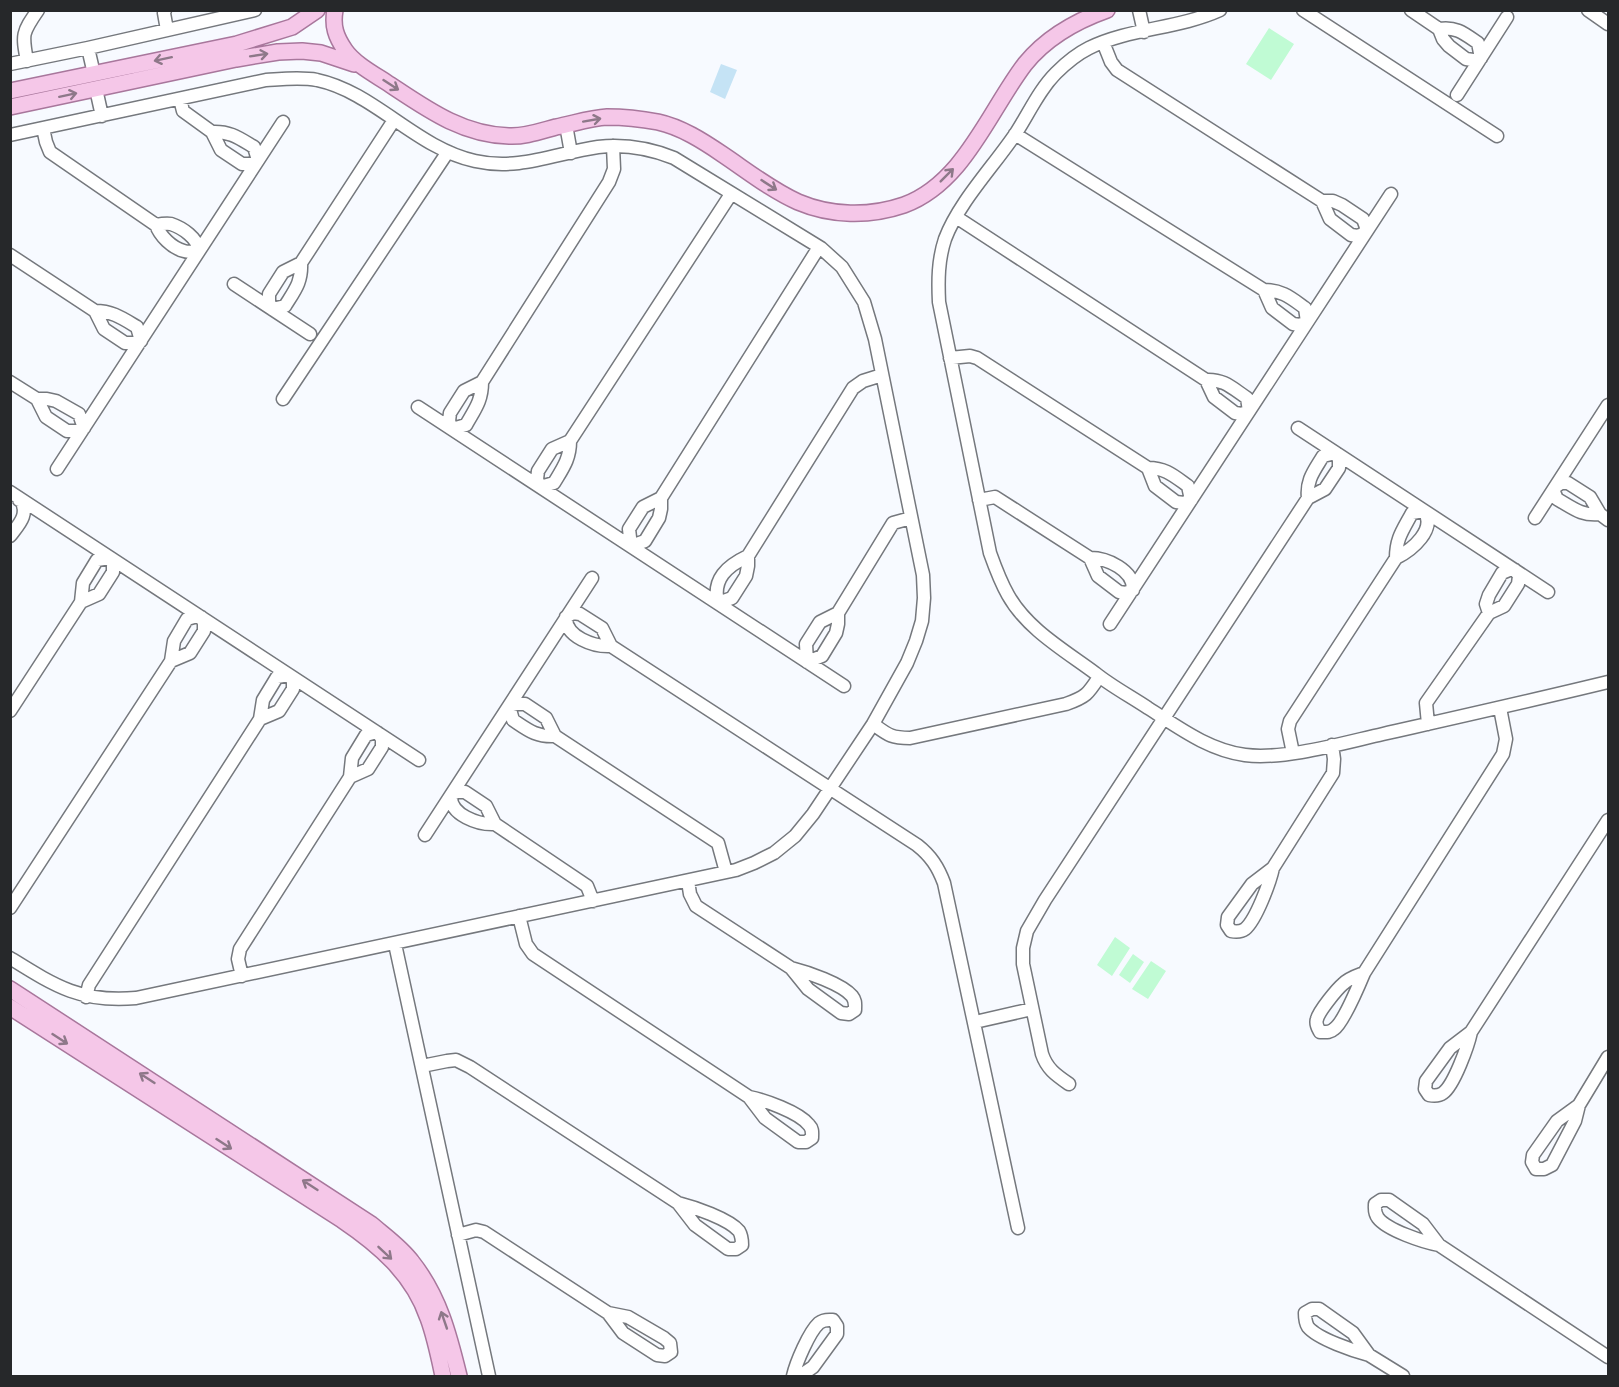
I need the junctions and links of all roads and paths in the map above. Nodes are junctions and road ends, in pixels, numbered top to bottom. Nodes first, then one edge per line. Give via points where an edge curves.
1 (38, 10) edge
2 (165, 10) edge
3 (255, 10) edge
4 (317, 10) edge
5 (335, 10) edge
6 (1107, 10) edge
7 (1139, 10) edge
8 (1220, 10) edge
9 (1303, 10) edge
10 (1411, 10) edge
11 (1588, 10) edge
12 (1507, 17) dead end
13 (1608, 24) edge
14 (1439, 29) junction
15 (167, 30) junction
16 (1144, 32) junction
17 (1103, 42) junction
18 (88, 48) junction
19 (1481, 57) junction
20 (199, 59) junction
21 (27, 61) junction
22 (10, 64) edge
23 (367, 69) junction
24 (95, 81) junction
25 (10, 91) edge
26 (1457, 95) dead end
27 (180, 99) junction
28 (10, 107) edge
29 (102, 116) junction
30 (394, 120) junction
31 (283, 122) dead end
32 (566, 125) junction
33 (43, 128) junction
34 (212, 132) junction
35 (1015, 134) junction
36 (10, 135) edge
37 (1497, 136) dead end
38 (613, 146) junction
39 (447, 153) junction
40 (571, 153) junction
41 (258, 160) junction
42 (731, 194) junction
43 (1391, 194) dead end
44 (1322, 201) junction
45 (956, 217) junction
46 (1365, 233) junction
47 (819, 247) junction
48 (199, 250) junction
49 (10, 255) edge
50 (301, 263) junction
51 (234, 284) dead end
52 (1264, 290) junction
53 (272, 309) junction
54 (95, 311) junction
55 (1307, 322) junction
56 (310, 334) dead end
57 (141, 340) junction
58 (950, 358) junction
59 (882, 375) junction
60 (1206, 380) junction
61 (10, 382) edge
62 (482, 382) junction
63 (37, 399) junction
64 (284, 399) dead end
65 (1608, 405) edge
66 (418, 407) dead end
67 (1249, 411) junction
68 (1298, 428) dead end
69 (84, 429) junction
70 (452, 429) junction
71 (570, 441) junction
72 (1336, 453) junction
73 (1148, 468) junction
74 (57, 470) dead end
75 (540, 487) junction
76 (1555, 487) junction
77 (10, 492) edge
78 (661, 498) junction
79 (1308, 498) junction
80 (979, 500) junction
81 (1191, 500) junction
82 (16, 501) edge
83 (1424, 511) junction
84 (1604, 517) edge
85 (911, 518) junction
86 (1535, 518) dead end
87 (10, 536) edge
88 (631, 546) junction
89 (748, 556) junction
90 (110, 558) junction
91 (1090, 558) junction
92 (1396, 558) junction
93 (1515, 570) junction
94 (592, 578) dead end
95 (1133, 590) junction
96 (1548, 592) dead end
97 (81, 602) junction
98 (718, 603) junction
99 (1489, 613) junction
100 (838, 614) junction
101 (201, 617) junction
102 (567, 617) junction
103 (1110, 624) dead end
104 (611, 646) junction
105 (171, 661) junction
106 (807, 662) junction
107 (289, 675) junction
108 (1099, 677) junction
109 (1608, 681) edge
110 (844, 686) dead end
111 (509, 706) junction
112 (1500, 708) junction
113 (10, 711) edge
114 (1164, 718) junction
115 (260, 719) junction
116 (873, 724) junction
117 (1428, 724) junction
118 (378, 733) junction
119 (555, 736) junction
120 (1332, 745) junction
121 (1293, 753) junction
122 (418, 760) dead end
123 (350, 777) junction
124 (830, 788) junction
125 (451, 795) junction
126 (1608, 820) edge
127 (495, 824) junction
128 (425, 835) dead end
129 (1273, 868) junction
130 (726, 872) junction
131 (688, 880) junction
132 (593, 901) junction
133 (10, 908) edge
134 (519, 916) junction
135 (395, 944) junction
136 (10, 958) edge
137 (791, 968) junction
138 (1364, 973) junction
139 (242, 975) junction
140 (10, 989) edge
141 (86, 997) junction
142 (10, 1007) edge
143 (1032, 1008) junction
144 (975, 1022) junction
145 (1472, 1032) junction
146 (1608, 1057) edge
147 (422, 1066) junction
148 (1069, 1084) dead end
149 (748, 1097) junction
150 (1579, 1105) junction
151 (678, 1203) junction
152 (1018, 1228) dead end
153 (458, 1235) junction
154 (1439, 1245) junction
155 (608, 1313) junction
156 (1369, 1355) junction
157 (1608, 1357) edge
158 (443, 1377) edge
159 (459, 1377) edge
160 (489, 1377) edge
161 (793, 1377) edge
162 (800, 1377) edge
163 (1402, 1377) edge

1 - 21 street via 23,38
2 - 15 street
3 - 15 street
4 - 20 main road via 292,27
5 - 23 main road via 336,36 346,53
32 -> 6 main road via 605,117 660,122 700,139 798,202 830,212 882,211 924,195 948,176 1026,63 1055,36
7 - 16 street
8 - 16 street
9 - 37 street
10 - 14 street
11 - 13 street
12 - 19 street
14 - 19 street via 1449,46 1466,59
14 - 19 street via 1460,30 1478,44
15 - 18 street
16 - 17 street
17 - 35 street via 1087,48 1055,74
17 - 44 street via 1117,70
18 - 21 street
18 - 24 street
19 - 26 street
20 -> 23 main road via 302,51 321,53
20 - 24 main road
21 - 22 street
23 -> 32 main road via 433,113 474,131 511,136
24 - 25 main road
28 -> 24 main road
24 - 29 street
27 - 29 street
27 - 30 street via 266,80 316,80 358,97
27 - 34 street via 183,111
29 - 33 street
30 - 39 street
30 - 50 street
31 - 41 street
32 - 40 street
33 - 36 street
33 - 48 street via 50,152 156,225 162,237 183,251
34 - 41 street via 231,134 254,147
34 - 41 street via 221,150 242,164
35 - 45 street
35 - 52 street
38 - 40 street
38 - 42 street via 641,148 674,158
38 - 62 street via 614,169 609,182
39 - 40 street via 478,162 507,164 531,163
39 - 64 street
41 - 48 street
42 - 47 street
42 - 71 street
43 - 46 street
44 - 46 street via 1333,201 1363,219
44 - 46 street via 1330,219 1351,235
45 - 58 street via 945,240 938,276
45 - 60 street
46 - 55 street
47 - 59 street via 842,267 864,302
47 - 78 street
48 - 57 street
49 - 54 street
50 - 53 street via 299,283 285,306
50 - 53 street via 283,272 274,286 269,294
51 - 53 street
52 - 55 street via 1284,294 1305,309
52 - 55 street via 1272,308 1293,324
53 - 56 street
54 - 57 street via 114,313 137,327
54 - 57 street via 104,329 125,343
55 - 67 street
57 - 69 street
58 - 73 street via 977,358
58 - 80 street
59 - 85 street
59 - 89 street via 853,388
60 - 67 street via 1217,379 1247,398
60 - 67 street via 1214,397 1235,413
61 - 63 street
62 - 70 street via 480,402 466,425
62 - 70 street via 464,391 450,413
63 - 69 street via 56,400 79,414
63 - 69 street via 46,417 67,431
65 - 76 street
66 - 70 street
67 - 81 street
68 - 72 street
69 - 74 street
70 - 75 street
71 - 75 street via 568,460 554,483
71 - 75 street via 552,449 542,464 537,479
72 - 79 street via 1323,456 1309,479
72 - 79 street via 1339,468 1325,489
72 - 83 street
73 - 81 street via 1167,471 1188,486
73 - 81 street via 1155,486 1176,502
75 - 88 street
76 - 84 street via 1557,499 1579,512
76 - 84 street via 1568,483 1590,497
76 - 86 street
77 - 82 street
78 - 88 street via 659,518 645,541
78 - 88 street via 643,507 629,529
79 - 114 street
80 - 91 street via 995,497
80 - 108 street via 990,553 1008,596 1033,625
81 - 95 street
82 - 87 street via 25,506 25,514
82 - 90 street
83 - 92 street via 1412,513 1399,536
83 - 92 street via 1429,517 1428,525 1414,547
83 - 93 street
85 - 100 street via 893,523
85 - 116 street via 922,575 922,621 907,663
88 - 98 street
89 - 98 street via 746,576 732,598
89 - 98 street via 730,565 716,586
90 - 97 street via 97,560 83,583
90 - 97 street via 113,572 99,594
90 - 101 street
91 - 95 street via 1109,561 1131,576
91 - 95 street via 1098,576 1119,592
92 - 121 street via 1290,721
93 - 96 street
93 - 99 street via 1518,584 1504,606
93 - 99 street via 1502,573 1486,604
94 - 102 street
95 - 103 street
97 - 113 street
98 - 106 street
99 - 117 street via 1426,703
100 - 106 street via 836,633 822,656
100 - 106 street via 820,622 806,644
101 - 105 street via 187,619 174,641
101 - 105 street via 204,631 190,653
101 - 107 street
102 - 104 street via 569,630 591,644
102 - 104 street via 580,614 602,628
102 - 111 street
104 - 124 street
105 - 133 street
106 - 110 street
107 - 115 street via 276,677 263,700
107 - 115 street via 293,689 284,704 279,711
107 - 118 street
108 - 114 street
108 - 116 street via 1082,699 910,738 895,738
109 - 112 street
111 - 119 street via 513,720 535,734
111 - 119 street via 525,704 546,718
111 - 125 street
112 - 117 street
112 - 138 street via 1506,739 1503,754
114 - 121 street via 1220,749 1245,755
114 - 143 street via 1027,931 1023,964
115 - 141 street via 89,985
116 - 124 street
117 - 120 street
118 - 122 street
118 - 123 street via 366,735 352,758
118 - 123 street via 382,747 368,769
119 - 130 street via 718,843
120 - 121 street
120 - 129 street via 1333,773
123 - 139 street via 240,949
124 - 130 street via 795,836 774,853
124 - 144 street via 917,845 938,867
125 - 127 street via 465,792 486,806
125 - 127 street via 453,808 475,822
125 - 128 street
126 - 145 street
127 - 132 street via 587,886
129 - 129 street via 1252,884 1228,917 1231,931 1247,928 1270,884
130 - 131 street
131 - 132 street
131 - 137 street via 696,906
132 - 134 street
134 - 135 street
134 - 149 street via 532,954
135 - 139 street
135 - 147 street
136 - 141 street via 55,985
137 - 137 street via 808,989 841,1014 855,1010 851,994
138 - 138 street via 1350,978 1332,996 1317,1018 1320,1032 1336,1029
139 - 141 street via 136,998
159 -> 140 main road via 436,1299 411,1260 393,1242
142 -> 158 main road via 342,1220 386,1253 420,1299
143 - 144 street
143 - 148 street via 1045,1062
144 - 152 street
145 - 145 street via 1450,1048 1426,1082 1429,1095 1445,1092
146 - 150 street
147 - 151 street via 456,1060 470,1067
147 - 153 street
149 - 149 street via 765,1118 798,1142 812,1138 813,1130 808,1123 785,1109
150 - 150 street via 1557,1121 1533,1155 1536,1168 1552,1165
151 - 151 street via 694,1225 728,1249 742,1245 738,1230
153 - 155 street via 484,1232
153 - 160 street
154 - 154 street via 1423,1224 1389,1200 1375,1204 1379,1219 1423,1242
154 - 157 street
155 - 155 street via 623,1333 657,1355 671,1352 670,1343 664,1338 628,1317
156 - 156 street via 1353,1334 1319,1310 1305,1313 1309,1329 1333,1343
156 - 163 street
161 - 162 street via 818,1324 825,1319 833,1320 837,1334 813,1367

